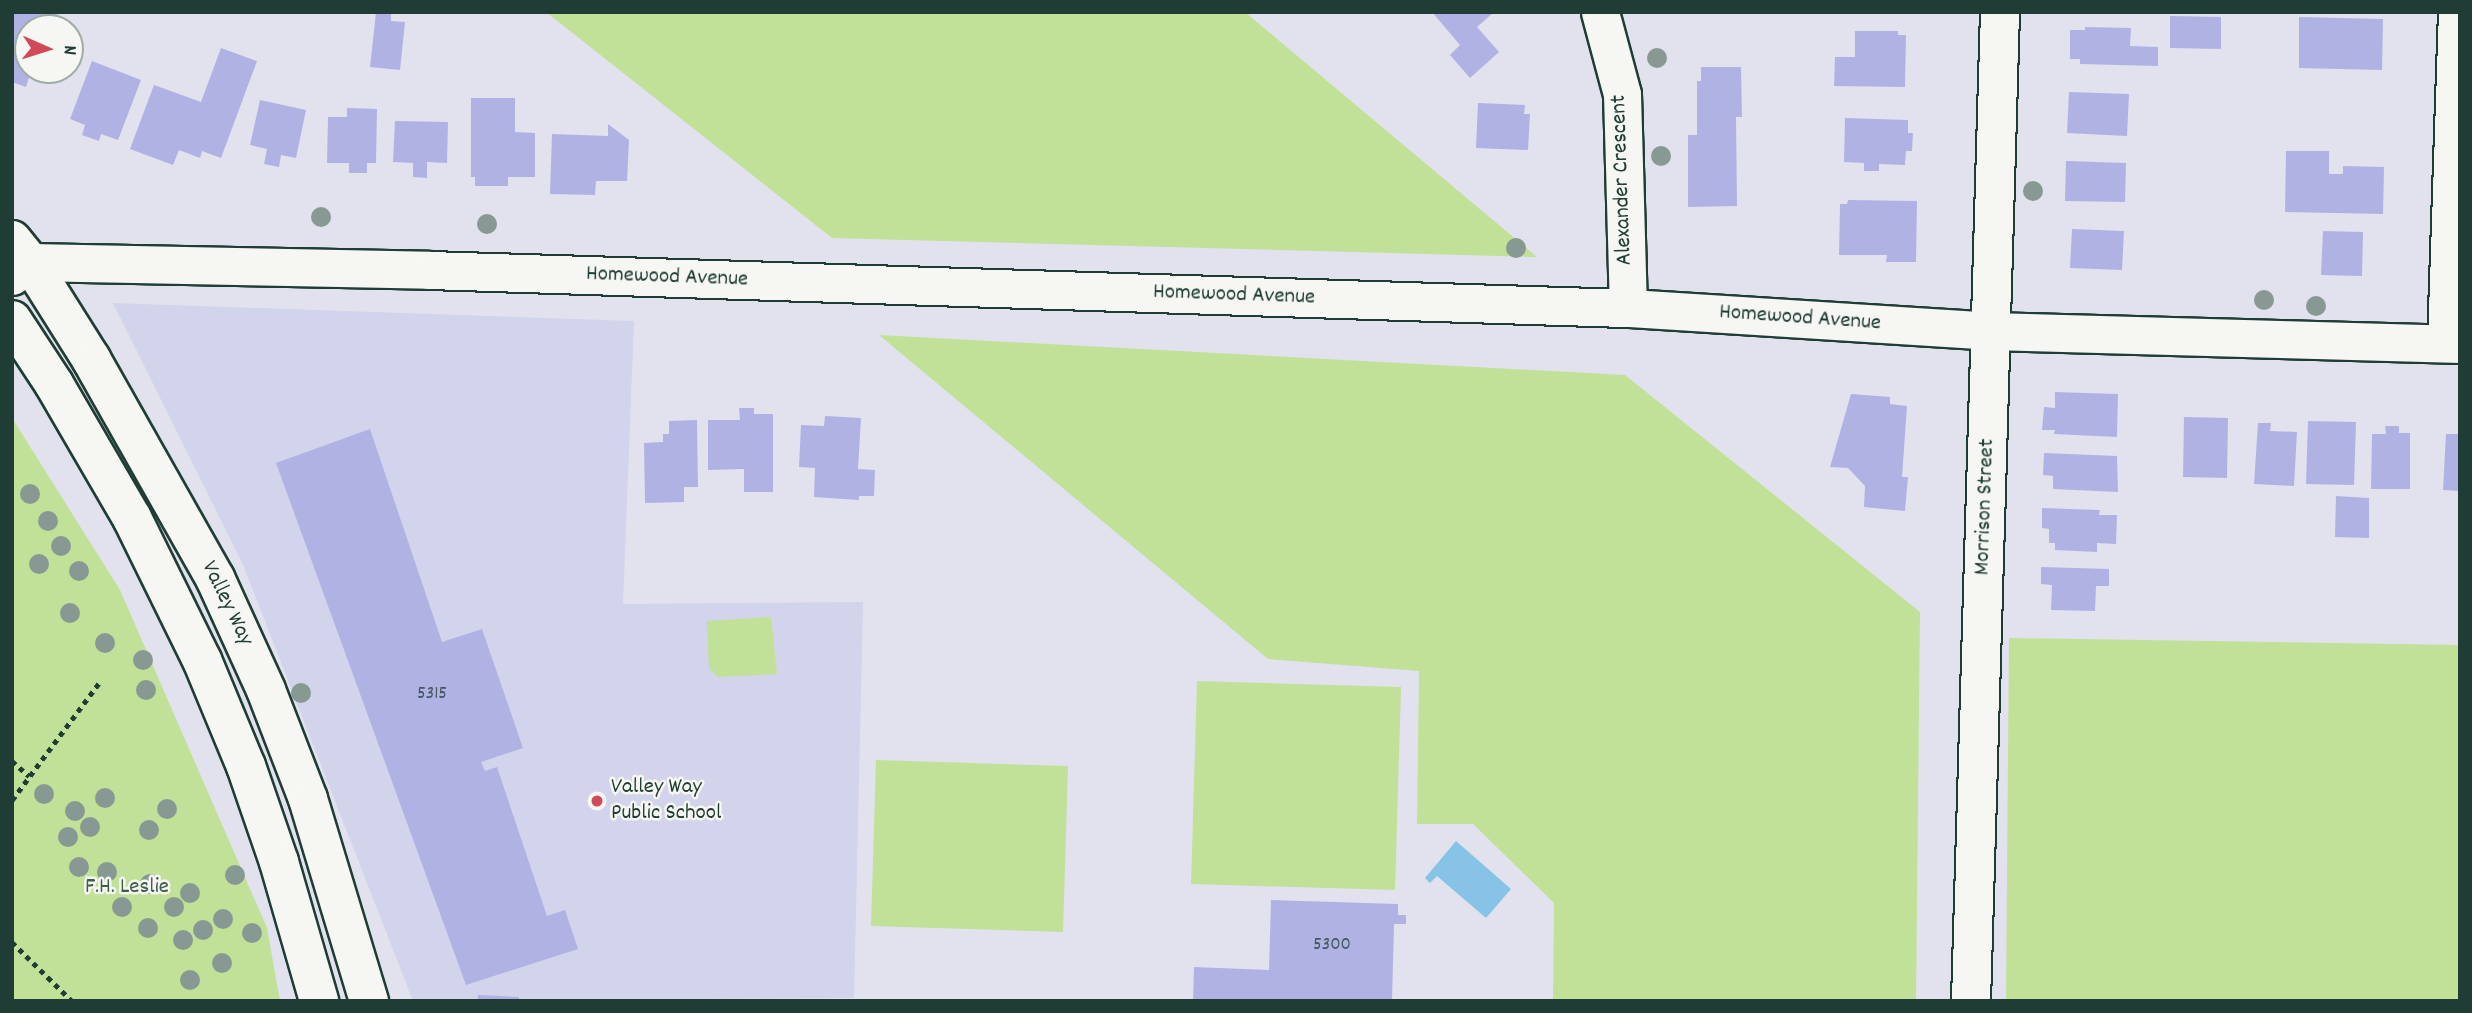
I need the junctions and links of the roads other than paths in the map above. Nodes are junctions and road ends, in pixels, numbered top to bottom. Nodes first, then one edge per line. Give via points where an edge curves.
1 (1600, 12) edge
2 (2000, 12) edge
3 (2457, 12) edge
4 (18, 260) edge
5 (1628, 308) junction
6 (12, 320) edge
7 (1991, 331) junction
8 (2453, 344) edge
9 (319, 1001) edge
10 (369, 1001) edge
11 (1971, 1001) edge

1 - 5 street, Alexander Crescent via 1622,94
2 - 7 street, Morrison Street
3 - 8 street
4 - 5 street, Homewood Avenue
4 - 10 street, Valley Way via 91,359 215,578 266,690 308,799
5 - 7 street, Homewood Avenue
6 - 9 street, Valley Way via 132,518 202,660 279,862
7 - 8 street, Homewood Avenue
7 - 11 street, Morrison Street

